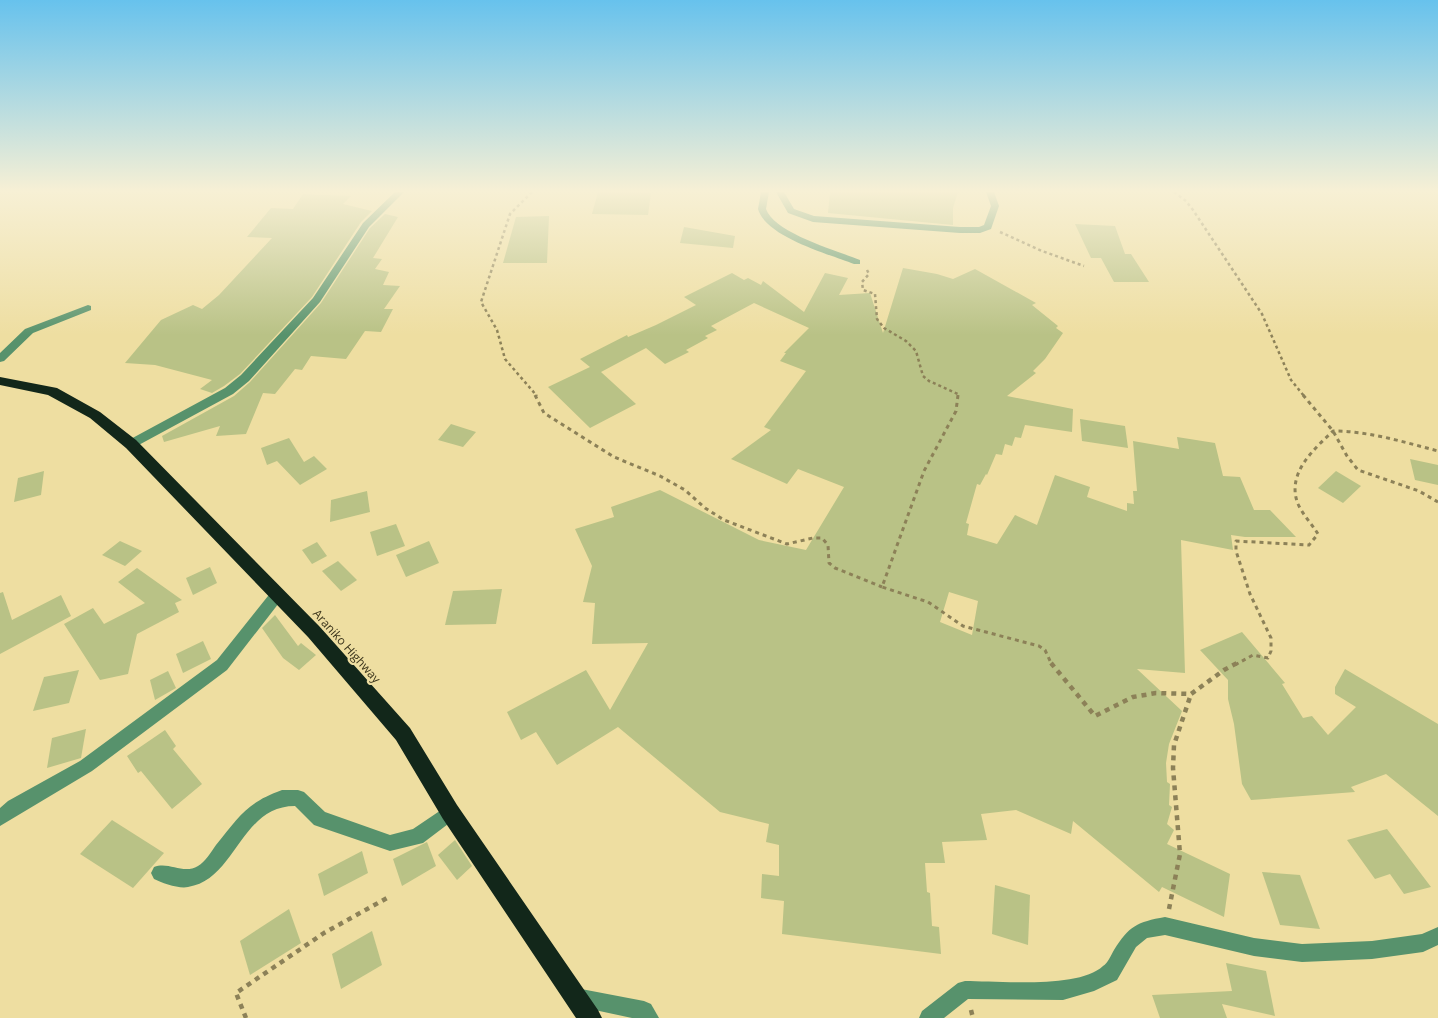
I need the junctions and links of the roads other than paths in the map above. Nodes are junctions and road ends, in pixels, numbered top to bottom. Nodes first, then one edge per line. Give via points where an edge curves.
1 (357, 240) edge
2 (801, 240) edge
3 (857, 262) road end
4 (88, 308) dead end
5 (0, 359) edge
6 (0, 381) edge
7 (131, 444) junction
8 (277, 595) junction
9 (450, 812) junction
10 (0, 818) edge
11 (160, 873) dead end
12 (1438, 936) edge
13 (576, 997) junction
14 (590, 1018) edge
15 (650, 1018) edge
16 (929, 1018) edge

1 - 7 street via 318,300 245,378 228,391
2 - 3 street
4 - 5 street via 28,331
6 - 7 highway, Araniko Highway via 52,391 95,415
7 - 8 highway, Araniko Highway
8 - 9 highway, Araniko Highway via 403,734
8 - 10 street via 222,665 86,766
9 - 11 street via 417,838 390,843 320,818 298,798 282,798 251,815 205,872 187,879
9 - 13 highway, Araniko Highway
12 - 16 street via 1423,943 1372,950 1302,953 1254,947 1166,926 1143,930 1130,940 1110,973 1094,982 1063,990 965,990
13 - 14 highway, Araniko Highway
13 - 15 street via 644,1011

